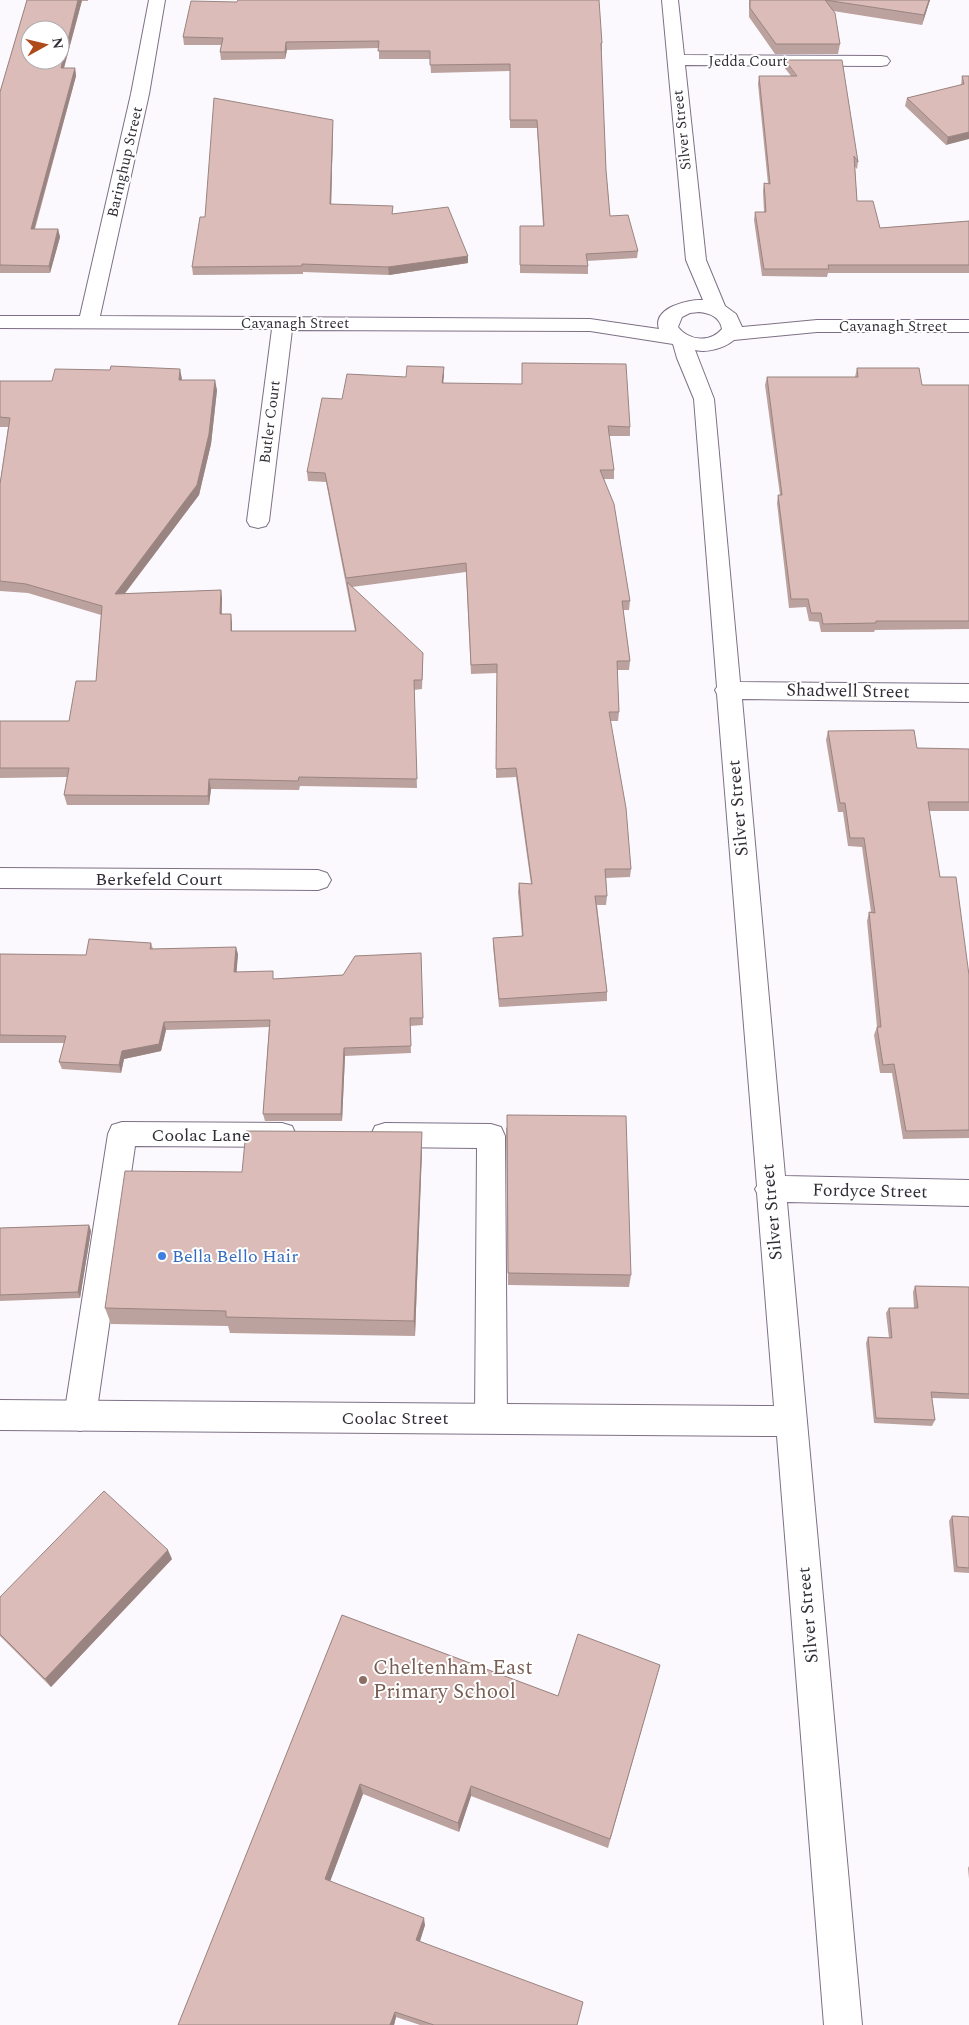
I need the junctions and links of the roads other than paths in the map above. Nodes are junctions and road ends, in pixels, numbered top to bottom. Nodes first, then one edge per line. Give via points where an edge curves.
1 (157, 0) edge
2 (670, 0) edge
3 (675, 60) junction
4 (880, 61) dead end
5 (696, 260) junction
6 (683, 299) junction
7 (720, 311) junction
8 (0, 322) edge
9 (89, 322) junction
10 (283, 323) junction
11 (590, 325) junction
12 (817, 326) junction
13 (969, 326) edge
14 (680, 339) junction
15 (719, 351) junction
16 (704, 399) junction
17 (258, 521) dead end
18 (728, 690) junction
19 (969, 693) edge
20 (0, 878) edge
21 (318, 880) dead end
22 (311, 1135) edge
23 (361, 1135) edge
24 (770, 1189) junction
25 (969, 1193) edge
26 (0, 1415) edge
27 (80, 1416) junction
28 (491, 1418) junction
29 (791, 1421) junction
30 (843, 2025) edge

1 - 9 street, Baringhup Street via 140,94
2 - 3 street, Silver Street
3 - 4 street, Jedda Court
3 - 5 street, Silver Street
5 - 6 street, Silver Street
5 - 7 street, Silver Street
6 - 7 street, Cavanagh Street
6 - 11 street, Cavanagh Street
6 - 14 street, Silver Street via 671,316 668,327
7 - 12 street, Cavanagh Street
7 - 15 street, Silver Street via 732,323
8 - 9 street, Cavanagh Street
9 - 10 street, Cavanagh Street
10 - 11 street, Cavanagh Street
10 - 17 street, Butler Court
11 - 14 street, Cavanagh Street
12 - 13 street, Cavanagh Street
12 - 15 street, Cavanagh Street
14 - 15 street, Cavanagh Street
14 - 16 street, Silver Street
15 - 16 street, Silver Street
16 - 18 street, Silver Street
18 - 19 street, Shadwell Street
18 - 24 street, Silver Street
20 - 21 street, Berkefeld Court
22 - 27 street, Coolac Lane via 122,1134
23 - 28 street via 491,1136
24 - 25 street, Fordyce Street
24 - 29 street, Silver Street
26 - 27 street, Coolac Street
27 - 28 street, Coolac Street
28 - 29 street, Coolac Street
29 - 30 street, Silver Street

